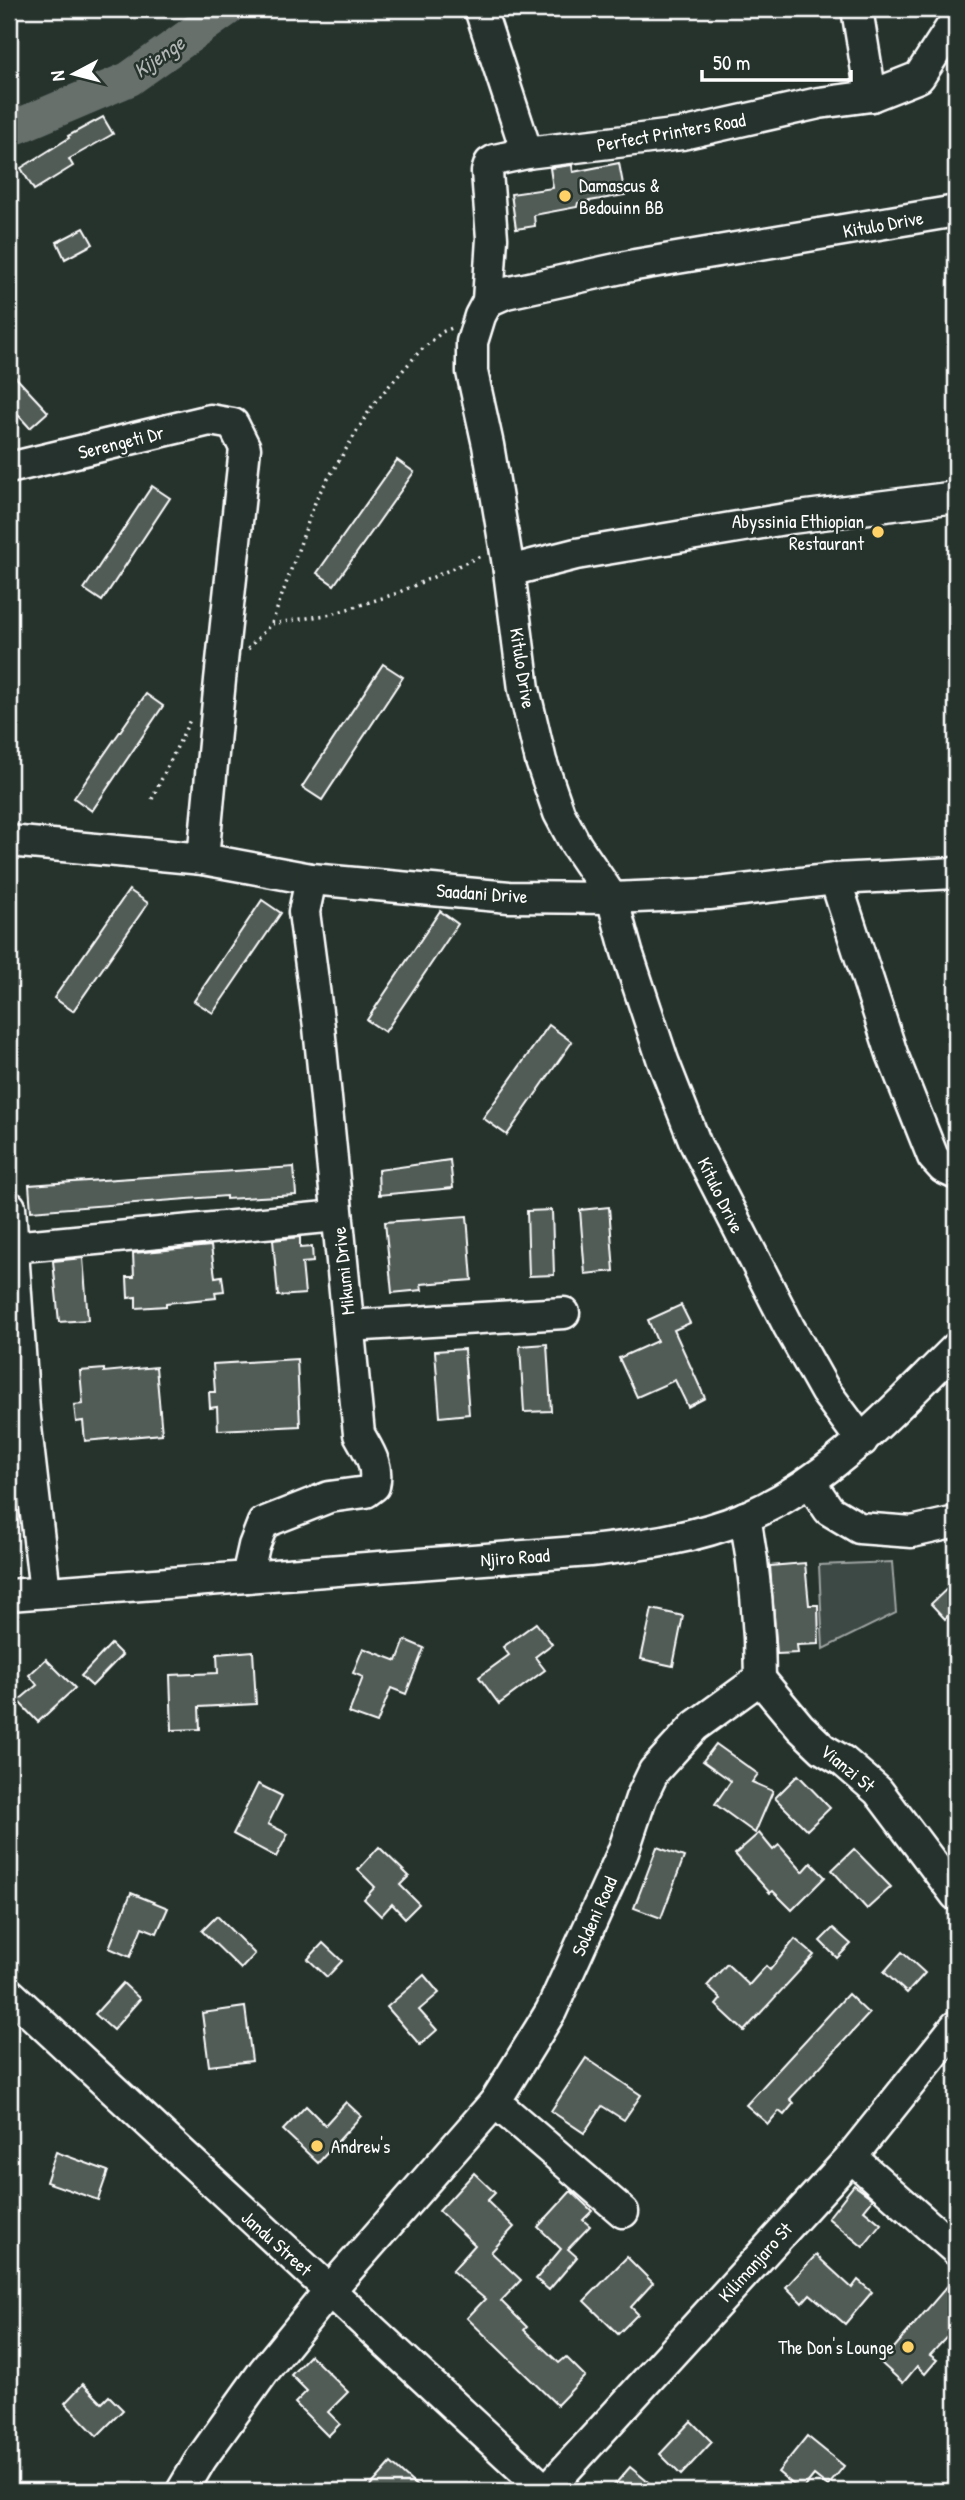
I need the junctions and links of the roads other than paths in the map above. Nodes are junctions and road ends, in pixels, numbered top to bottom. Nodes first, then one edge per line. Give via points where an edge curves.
1 (480, 9) edge
2 (857, 9) edge
3 (956, 20) edge
4 (871, 96) junction
5 (527, 153) junction
6 (956, 211) edge
7 (484, 309) junction
8 (9, 468) edge
9 (956, 497) edge
10 (507, 558) junction
11 (9, 841) edge
12 (203, 859) junction
13 (956, 873) edge
14 (311, 879) junction
15 (835, 879) junction
16 (612, 898) junction
17 (956, 1174) edge
18 (9, 1207) edge
19 (337, 1216) junction
20 (12, 1247) junction
21 (564, 1313) dead end
22 (349, 1326) junction
23 (956, 1348) edge
24 (16, 1411) edge
25 (862, 1441) junction
26 (810, 1482) junction
27 (746, 1517) junction
28 (956, 1522) edge
29 (247, 1577) junction
30 (45, 1592) junction
31 (9, 1595) edge
32 (760, 1679) junction
33 (956, 1895) edge
34 (9, 1993) edge
35 (956, 2026) edge
36 (495, 2102) junction
37 (851, 2157) junction
38 (623, 2212) dead end
39 (956, 2250) edge
40 (330, 2290) junction
41 (182, 2491) edge
42 (546, 2491) edge

1 - 5 street
2 - 4 street
3 - 4 street, Perfect Printers Road via 919,77
4 - 5 street, Perfect Printers Road via 682,134
5 - 7 street, Perfect Printers Road via 495,159 487,172 492,238
6 - 7 street, Kitulo Drive via 635,265 506,293
7 - 10 street, Kitulo Drive via 472,342 472,372
8 - 12 street, Serengeti Dr via 210,420 233,424 245,448
9 - 10 street via 791,518 576,554
10 - 16 street, Kitulo Drive via 524,689 541,761 559,813
11 - 12 street, Saadani Drive
12 - 14 street, Saadani Drive
13 - 15 street, Saadani Drive
14 - 16 street, Saadani Drive via 509,897
14 - 19 street, Mikumi Drive via 304,912
15 - 16 street, Saadani Drive via 709,894
15 - 17 street via 892,1054 933,1157
16 - 25 street, Kitulo Drive via 663,1061 696,1145 825,1391
18 - 20 street
19 - 20 street
19 - 22 street, Mikumi Drive
20 - 24 street
21 - 22 street
22 - 29 street, Mikumi Drive via 359,1434 374,1462 374,1486 366,1492 329,1497 263,1523
23 - 25 street, Njiro Road
24 - 30 street
25 - 26 street, Njiro Road
26 - 27 street, Njiro Road
26 - 28 street via 829,1510 859,1528 912,1532
27 - 29 street, Njiro Road via 664,1542 590,1551
27 - 32 street via 760,1629
29 - 30 street, Njiro Road
30 - 31 street, Njiro Road
32 - 33 street, Vianzi St via 807,1734 878,1791
32 - 36 street, Soldeni Road via 695,1726 654,1771 551,2011
34 - 40 street, Jandu Street
35 - 37 street, Kilimanjaro St
36 - 38 street
36 - 40 street, Soldeni Road
37 - 39 street
37 - 42 street, Kilimanjaro St
40 - 41 street, Soldeni Road via 264,2371
40 - 42 street, Jandu Street

